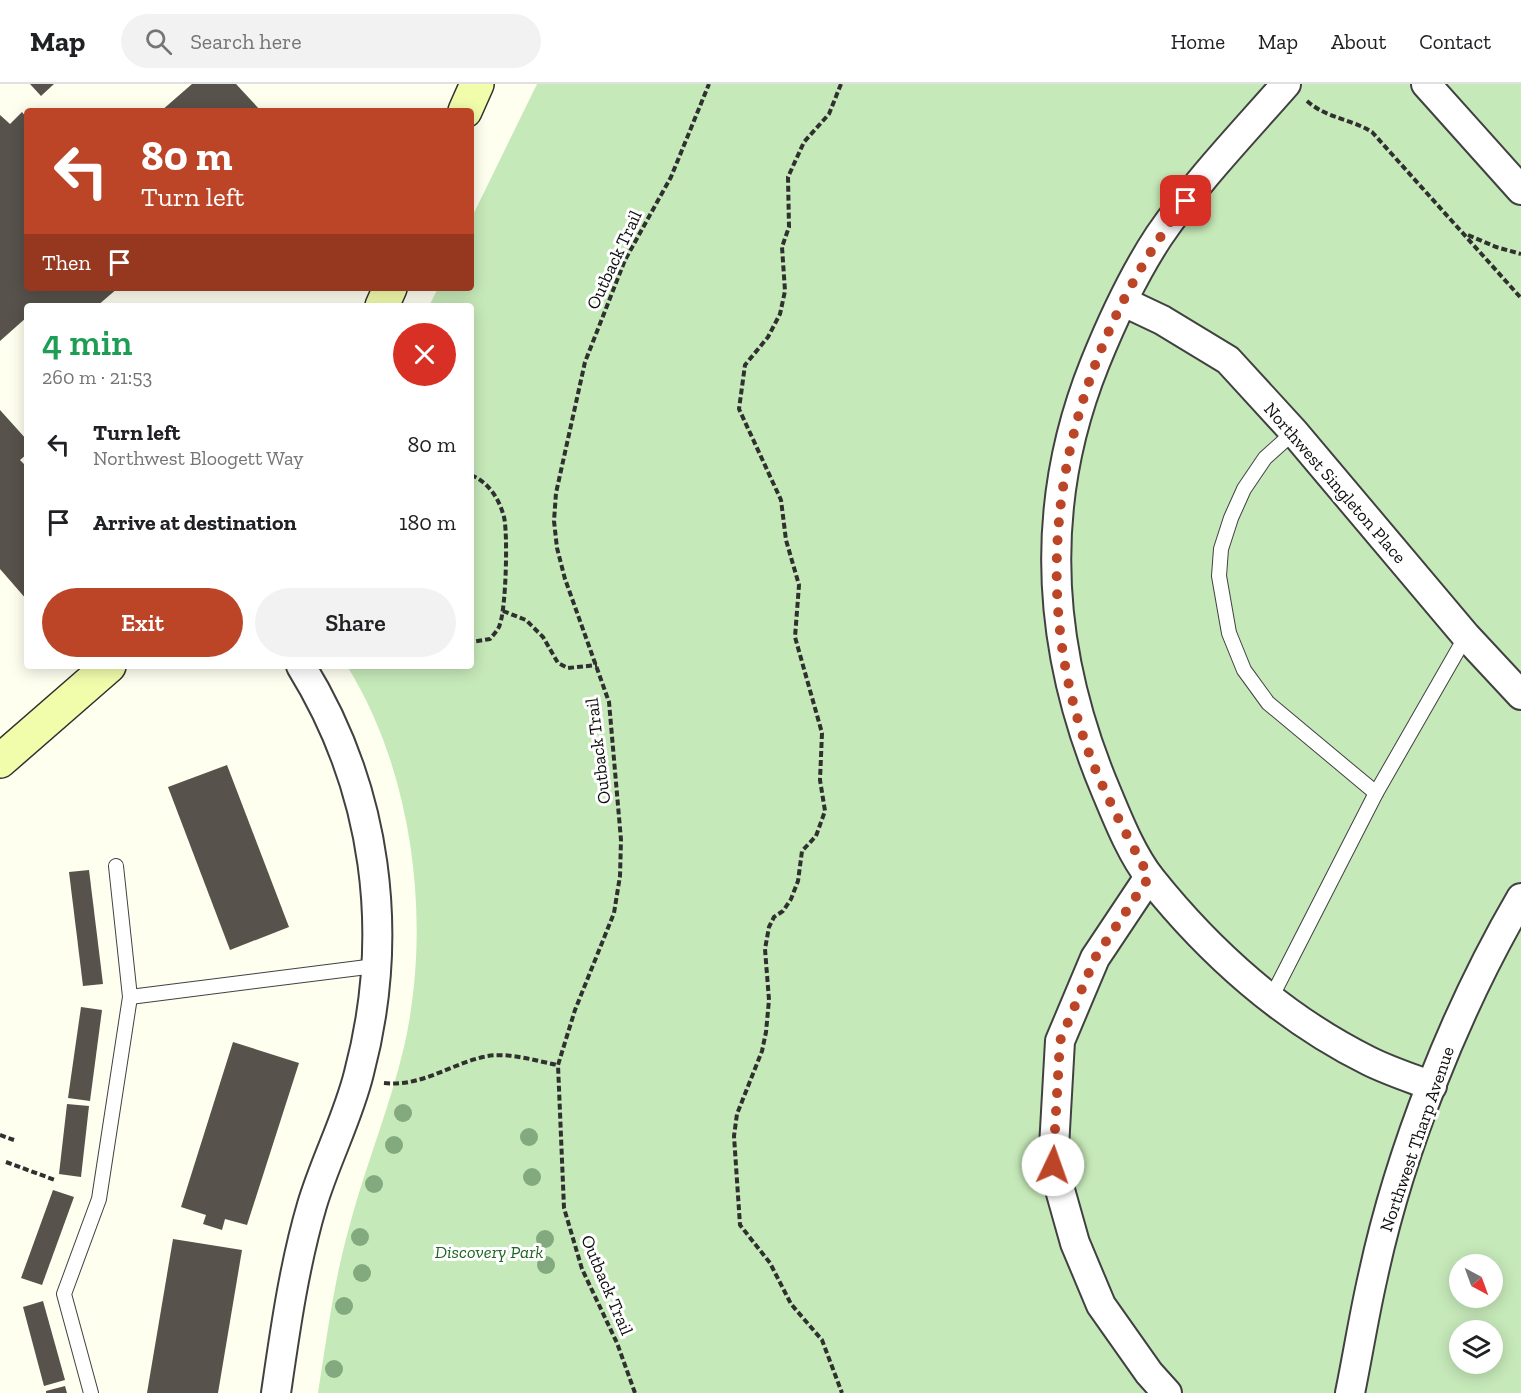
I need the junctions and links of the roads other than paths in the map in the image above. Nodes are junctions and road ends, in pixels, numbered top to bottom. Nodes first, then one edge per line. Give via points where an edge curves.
1 (477, 84) edge
2 (1286, 84) edge
3 (1426, 84) edge
4 (466, 108) edge
5 (1521, 190) edge
6 (1124, 302) junction
7 (1294, 432) junction
8 (1466, 636) junction
9 (106, 669) edge
10 (303, 669) edge
11 (1521, 695) edge
12 (0, 761) edge
13 (1376, 793) junction
14 (116, 866) dead end
15 (1149, 877) junction
16 (1521, 898) edge
17 (375, 966) junction
18 (130, 997) junction
19 (1270, 1000) junction
20 (1432, 1086) junction
21 (91, 1393) edge
22 (276, 1393) edge
23 (1167, 1393) edge
24 (1350, 1393) edge

1 - 4 street
2 - 6 street via 1214,165 1158,237
3 - 5 street
6 - 7 street, Northwest Singleton Place via 1228,360
6 - 15 street via 1095,364 1074,427 1058,511 1055,594 1067,675 1085,741 1115,813
7 - 8 street, Northwest Singleton Place
7 - 13 lane via 1265,458 1231,518 1221,549 1219,576 1229,633 1244,670 1268,703
8 - 11 street, Northwest Singleton Place
8 - 13 lane
9 - 12 street
10 - 17 street via 320,697 350,766 369,834 377,900
13 - 19 lane
14 - 18 lane
15 - 19 street via 1209,943
15 - 23 street via 1095,958 1060,1041 1053,1165 1076,1243 1101,1305
16 - 20 street, Northwest Tharp Avenue via 1466,1005
17 - 18 lane
17 - 22 street via 372,1020 359,1076 312,1206 286,1324
18 - 21 lane via 99,1199 63,1294
19 - 20 street via 1370,1062
20 - 24 street, Northwest Tharp Avenue via 1399,1181 1373,1274

